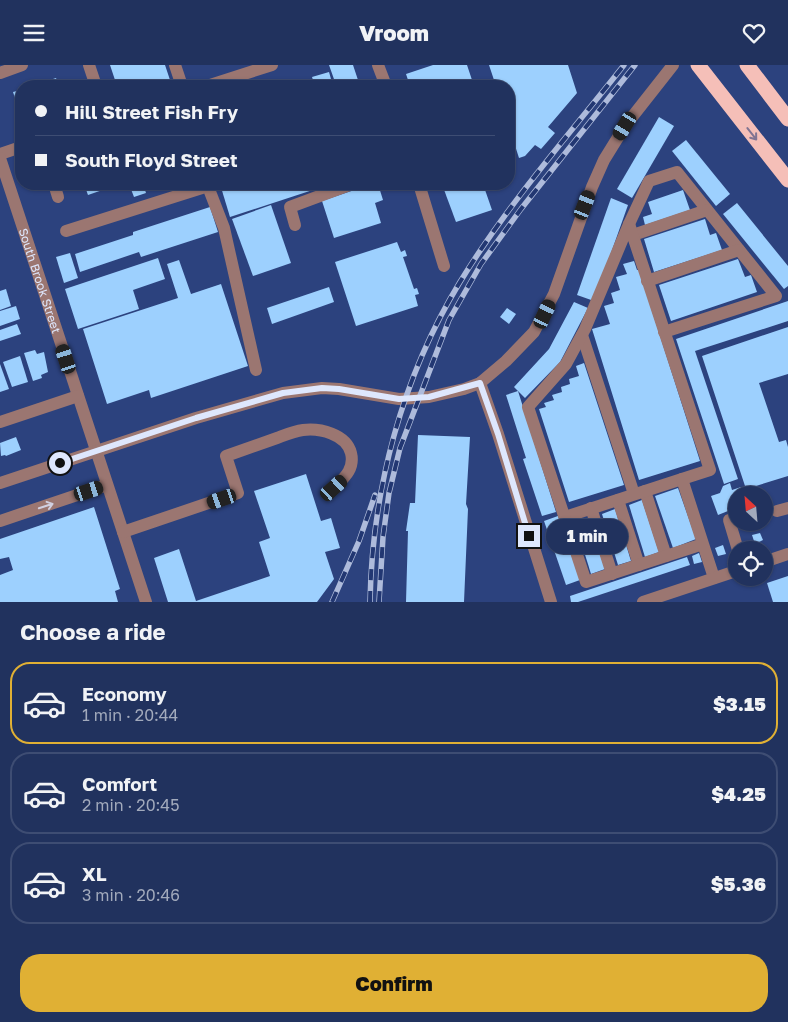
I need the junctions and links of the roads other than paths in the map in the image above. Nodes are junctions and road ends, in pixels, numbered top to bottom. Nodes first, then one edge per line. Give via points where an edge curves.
1 (22, 65) edge
2 (89, 65) edge
3 (175, 65) edge
4 (272, 65) edge
5 (378, 65) edge
6 (673, 65) edge
7 (698, 65) edge
8 (748, 67) edge
9 (0, 73) edge
10 (94, 80) edge
11 (180, 80) edge
12 (226, 80) edge
13 (384, 80) edge
14 (788, 119) edge
15 (15, 149) edge
16 (0, 154) edge
17 (0, 158) edge
18 (788, 181) edge
19 (56, 190) edge
20 (196, 190) edge
21 (208, 190) edge
22 (333, 190) edge
23 (421, 190) edge
24 (58, 197) dead end
25 (707, 210) junction
26 (295, 225) dead end
27 (631, 229) junction
28 (66, 231) dead end
29 (739, 250) junction
30 (444, 266) dead end
31 (647, 281) junction
32 (664, 332) junction
33 (582, 335) junction
34 (256, 370) dead end
35 (480, 383) junction
36 (78, 396) junction
37 (0, 422) edge
38 (96, 451) junction
39 (682, 479) junction
40 (0, 483) edge
41 (107, 485) junction
42 (334, 488) dead end
43 (640, 493) junction
44 (618, 499) junction
45 (591, 508) junction
46 (565, 517) junction
47 (0, 521) edge
48 (122, 532) junction
49 (703, 544) junction
50 (788, 554) edge
51 (666, 556) junction
52 (773, 559) edge
53 (639, 565) junction
54 (612, 574) junction
55 (728, 574) edge
56 (714, 579) junction
57 (673, 597) edge
58 (146, 602) edge
59 (551, 602) edge
60 (643, 602) edge

1 - 9 street
2 - 10 street
3 - 11 street
4 - 12 street
5 - 13 street
6 - 35 street via 625,126 604,160 554,294 534,332
7 -> 18 highway
8 - 14 highway
15 - 16 street
17 - 36 street, South Brook Street
19 - 24 street
20 - 28 street
21 - 34 street via 224,228
22 - 26 street via 290,207
23 - 30 street
25 - 27 street
25 - 27 street via 677,172 649,181
25 - 29 street
27 - 31 street
27 - 33 street
29 - 31 street
29 - 32 street via 776,296
31 - 32 street
32 - 39 street via 710,470
33 - 43 street
33 - 46 street via 566,364 528,407
35 - 38 street via 421,398 399,399 322,388 283,393
35 - 59 street
36 - 37 street
36 - 38 street, South Brook Street
38 - 40 street
38 - 41 street, South Brook Street
39 - 43 street
39 - 49 street
47 -> 41 street
41 - 48 street, South Brook Street
42 - 48 street via 348,476 353,460 350,448 341,438 329,433 317,429 301,430 226,456 238,493
43 - 44 street
43 - 51 street
44 - 45 street
44 - 53 street
45 - 46 street
45 - 54 street
46 - 54 street via 586,583
48 - 58 street, South Brook Street
49 - 51 street
49 - 56 street
50 - 52 street
51 - 53 street
53 - 54 street
55 - 56 street
56 - 57 street
57 - 60 street

